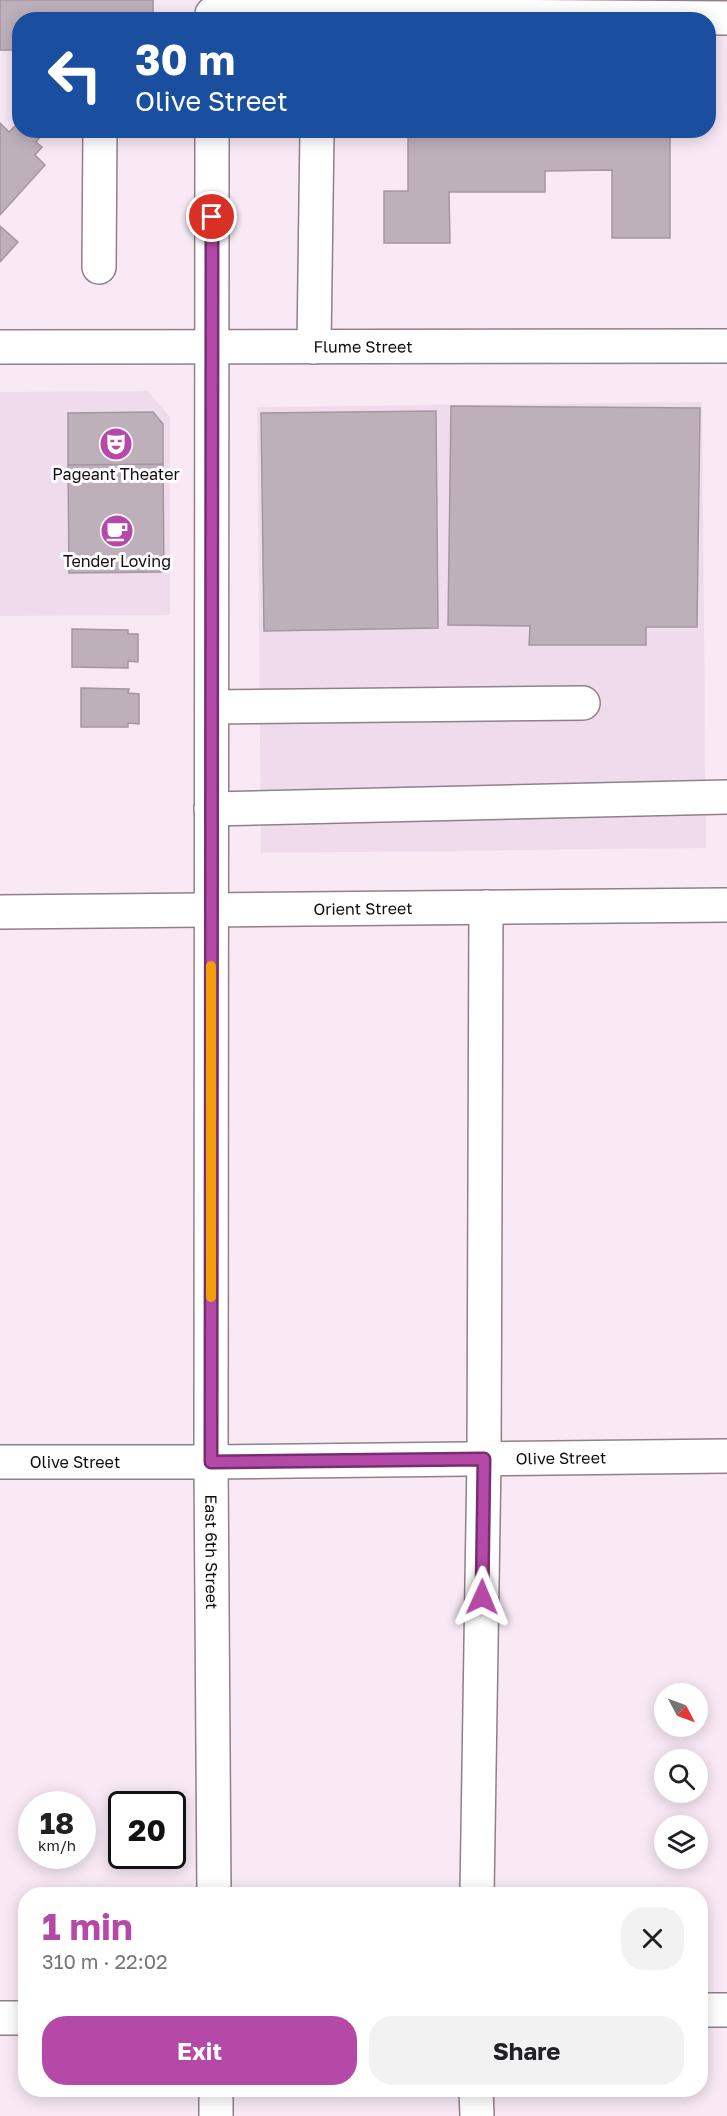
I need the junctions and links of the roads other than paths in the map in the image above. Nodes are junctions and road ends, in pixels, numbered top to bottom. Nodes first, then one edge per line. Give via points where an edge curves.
1 (212, 11) edge
2 (286, 12) edge
3 (100, 138) edge
4 (212, 138) edge
5 (317, 138) edge
6 (99, 267) dead end
7 (727, 346) edge
8 (0, 347) edge
9 (212, 347) junction
10 (314, 347) junction
11 (583, 703) dead end
12 (212, 708) junction
13 (727, 797) edge
14 (211, 809) junction
15 (727, 905) edge
16 (486, 907) junction
17 (211, 910) junction
18 (0, 912) edge
19 (727, 1456) edge
20 (484, 1459) junction
21 (0, 1462) edge
22 (211, 1462) junction
23 (214, 1887) edge
24 (477, 1887) edge
25 (708, 2010) edge
26 (727, 2010) edge
27 (0, 2018) edge
28 (18, 2018) edge
29 (216, 2097) edge
30 (476, 2097) edge
31 (216, 2116) edge
32 (477, 2116) edge

1 - 2 street
3 - 6 street
4 - 9 street, East 6th Street
5 - 10 street
7 - 10 street, Flume Street
8 - 9 street, Flume Street
9 - 10 street, Flume Street
9 - 12 street, East 6th Street
11 - 12 street
12 - 14 street, East 6th Street
13 - 14 street
14 - 17 street, East 6th Street
15 - 16 street, Orient Street
16 - 17 street, Orient Street
16 - 20 street
17 - 18 street, Orient Street
17 - 22 street, East 6th Street
19 - 20 street, Olive Street
20 - 22 street, Olive Street
20 - 24 street
21 - 22 street, Olive Street
22 - 23 street, East 6th Street
25 - 26 street
27 - 28 street
29 - 31 street
30 - 32 street

